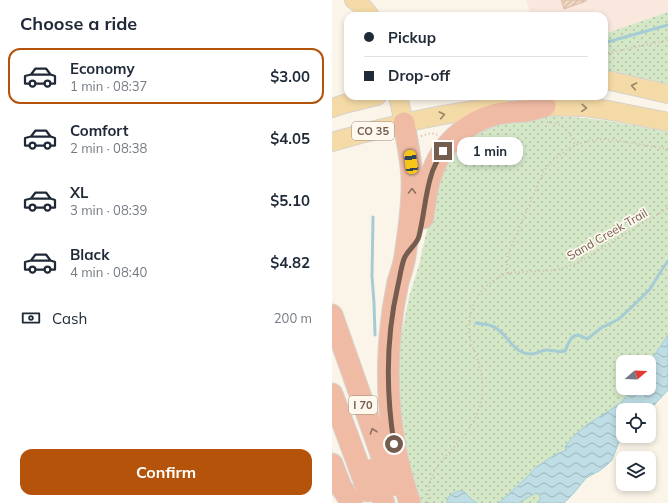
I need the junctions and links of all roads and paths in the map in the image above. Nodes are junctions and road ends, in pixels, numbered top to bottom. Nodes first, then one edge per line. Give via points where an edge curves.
1 (348, 0) edge
2 (354, 0) edge
3 (357, 12) edge
4 (367, 12) edge
5 (668, 40) edge
6 (608, 53) edge
7 (608, 81) edge
8 (668, 94) edge
9 (360, 100) edge
10 (399, 100) edge
11 (332, 108) edge
12 (544, 114) junction
13 (668, 122) edge
14 (410, 130) junction
15 (439, 135) dead end
16 (332, 142) edge
17 (575, 145) junction
18 (668, 149) edge
19 (668, 208) edge
20 (405, 257) junction
21 (508, 273) junction
22 (332, 315) edge
23 (332, 357) edge
24 (332, 394) edge
25 (332, 429) edge
26 (332, 464) edge
27 (398, 498) edge
28 (352, 503) edge
29 (358, 503) edge
30 (372, 503) edge
31 (428, 503) edge

1 - 3 main road
2 - 4 main road
5 - 6 path
8 -> 7 main road
9 - 11 main road
10 - 14 main road
12 -> 13 main road, CO 35 via 586,107
14 -> 12 main road, CO 35 via 442,115 475,110 512,106
12 - 17 path via 550,122 568,131
12 - 20 highway via 526,111 507,112 484,118 468,126 448,143 436,161 431,175 419,238
14 - 15 path
14 - 16 main road, CO 35
20 -> 14 highway via 412,195 408,145
17 - 18 path via 605,139
17 - 21 path via 552,162 541,177 508,254
19 - 21 path, Sand Creek Trail via 578,263 558,270
20 - 27 highway via 395,295 388,377
21 - 31 path, Sand Creek Trail via 485,287 472,308 469,333 482,380 480,405 470,428 432,476 428,487
27 -> 22 highway, I 70
23 - 27 highway
24 - 30 highway
25 - 29 highway
26 - 28 highway via 341,487

